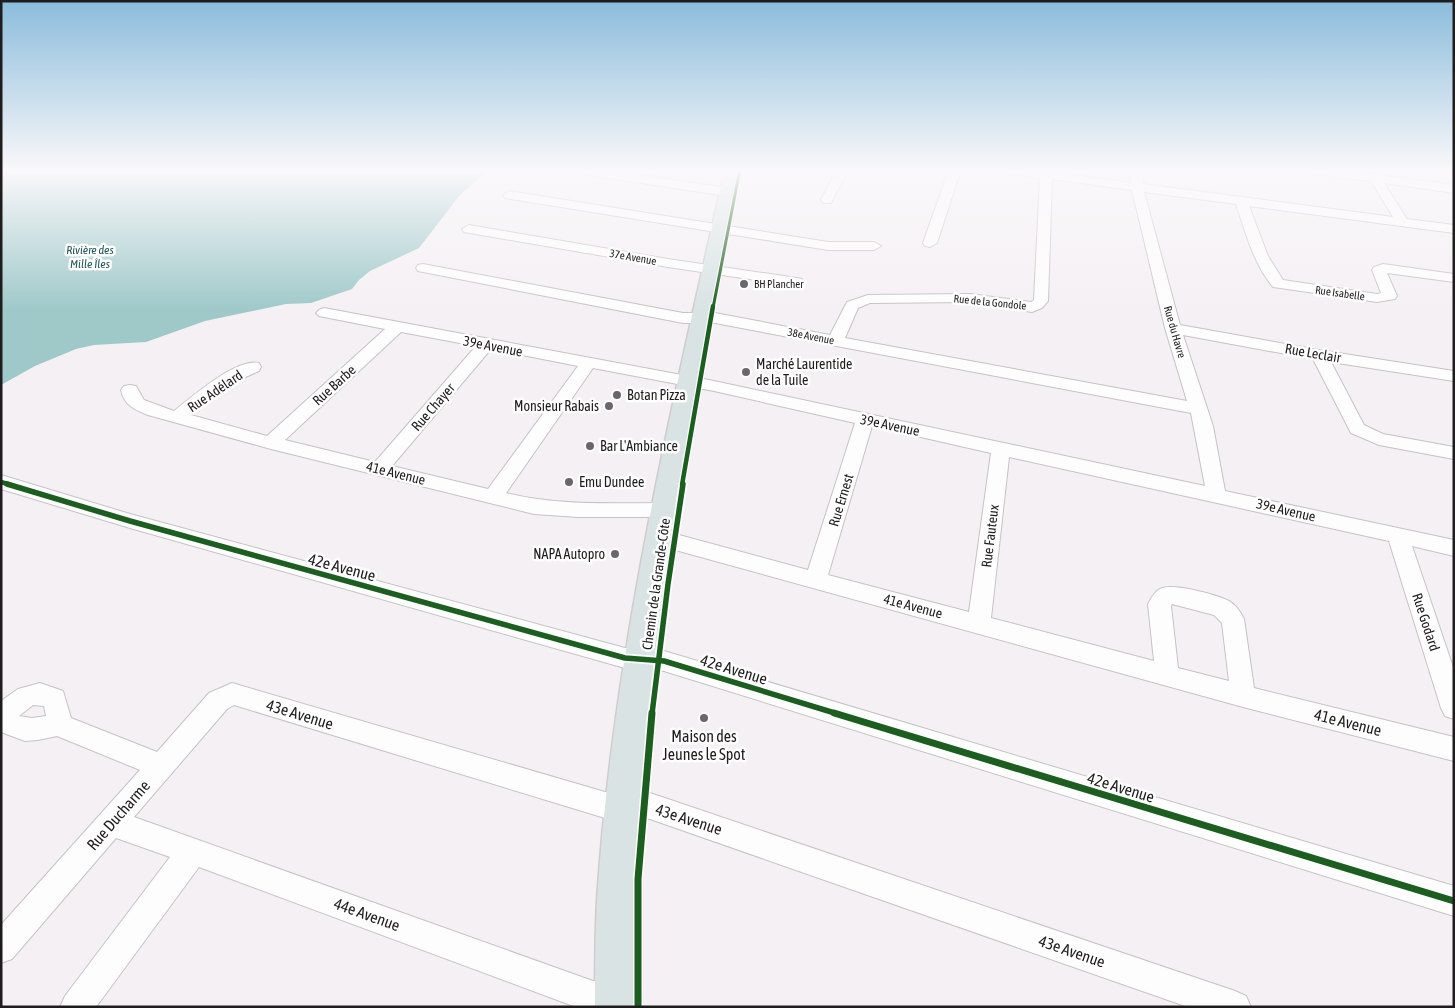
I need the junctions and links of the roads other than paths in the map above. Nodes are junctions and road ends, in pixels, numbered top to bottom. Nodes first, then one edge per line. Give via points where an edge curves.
1 (640, 216) edge
2 (721, 216) edge
3 (939, 216) edge
4 (1044, 216) edge
5 (1145, 216) edge
6 (1246, 216) edge
7 (1359, 216) edge
8 (1398, 216) edge
9 (1403, 222) junction
10 (718, 228) junction
11 (469, 229) dead end
12 (1454, 229) edge
13 (930, 243) dead end
14 (874, 246) dead end
15 (423, 268) dead end
16 (710, 269) junction
17 (1454, 278) edge
18 (797, 282) dead end
19 (324, 313) dead end
20 (700, 318) junction
21 (397, 327) junction
22 (1173, 328) junction
23 (835, 341) junction
24 (487, 344) junction
25 (1319, 355) junction
26 (588, 364) junction
27 (253, 367) dead end
28 (1454, 376) edge
29 (688, 380) junction
30 (130, 390) dead end
31 (1199, 409) junction
32 (177, 417) junction
33 (865, 419) junction
34 (270, 443) junction
35 (1001, 448) junction
36 (1454, 453) edge
37 (379, 469) junction
38 (1, 482) edge
39 (1216, 495) junction
40 (493, 497) junction
41 (664, 510) junction
42 (1398, 536) junction
43 (658, 542) junction
44 (1454, 548) edge
45 (816, 580) junction
46 (979, 624) junction
47 (641, 659) junction
48 (1167, 675) junction
49 (1243, 696) junction
50 (1454, 708) edge
51 (58, 724) dead end
52 (1454, 749) edge
53 (161, 766) junction
54 (623, 804) junction
55 (111, 823) junction
56 (193, 851) junction
57 (1454, 901) edge
58 (1, 948) edge
59 (615, 1003) edge
60 (76, 1007) edge
61 (1235, 1007) edge

1 - 10 street
2 - 10 main road, Chemin de la Grande-Côte
3 - 13 street
4 - 23 street, Rue de la Gondole via 1041,301 1037,305 970,298 868,298 852,305
5 - 22 street, Rue du Havre
6 - 17 street, Rue Isabelle via 1256,244 1278,284 1378,298 1390,296 1379,270 1383,268
7 - 9 street
8 - 9 street
9 - 12 street
10 - 14 street via 835,247
10 - 16 main road, Chemin de la Grande-Côte
11 - 16 street, 37e Avenue
15 - 20 street, 38e Avenue via 677,317
16 - 18 street, 37e Avenue
16 - 20 main road, Chemin de la Grande-Côte
19 - 21 street, 39e Avenue
20 - 23 street, 38e Avenue via 715,318
20 - 29 main road, Chemin de la Grande-Côte
21 - 24 street, 39e Avenue
21 - 34 street, Rue Barbe
22 - 25 street, Rue Leclair
22 - 31 street, Rue du Havre
23 - 31 street, 38e Avenue
24 - 26 street, 39e Avenue
24 - 37 street, Rue Chayer
25 - 28 street, Rue Leclair
25 - 36 street via 1356,429 1379,439
26 - 29 street, 39e Avenue
26 - 40 street
27 - 32 street, Rue Adélard via 233,376
29 - 33 street, 39e Avenue
29 - 41 main road, Chemin de la Grande-Côte
30 - 32 street, 41e Avenue via 135,404
31 - 39 street, Rue du Havre
32 - 34 street, 41e Avenue
33 - 35 street, 39e Avenue
33 - 45 street, Rue Ernest
34 - 37 street, 41e Avenue
35 - 39 street, 39e Avenue
35 - 46 street, Rue Fauteux
37 - 40 street, 41e Avenue
38 - 47 street, 42e Avenue via 482,619 625,658
39 - 42 street, 39e Avenue
40 - 41 street, 41e Avenue via 534,507 569,510
41 - 43 main road, Chemin de la Grande-Côte
42 - 44 street, 39e Avenue
42 - 50 street, Rue Godard
43 - 45 street, 41e Avenue via 679,543
43 - 47 main road, Chemin de la Grande-Côte
45 - 46 street, 41e Avenue
46 - 48 street, 41e Avenue
47 - 54 main road, Chemin de la Grande-Côte
47 - 57 street, 42e Avenue via 664,661
48 - 49 street, 41e Avenue
48 - 49 street via 1160,604 1167,595 1222,608 1232,619
49 - 52 street, 41e Avenue
51 - 53 street, Rue Ducharme
53 - 54 street, 43e Avenue via 218,701 232,694 606,806
53 - 55 street, Rue Ducharme
54 - 59 main road, Chemin de la Grande-Côte via 615,907
54 - 61 street, 43e Avenue via 650,806
55 - 56 street, 44e Avenue
55 - 58 street, Rue Ducharme
56 - 59 street, 44e Avenue
56 - 60 street

